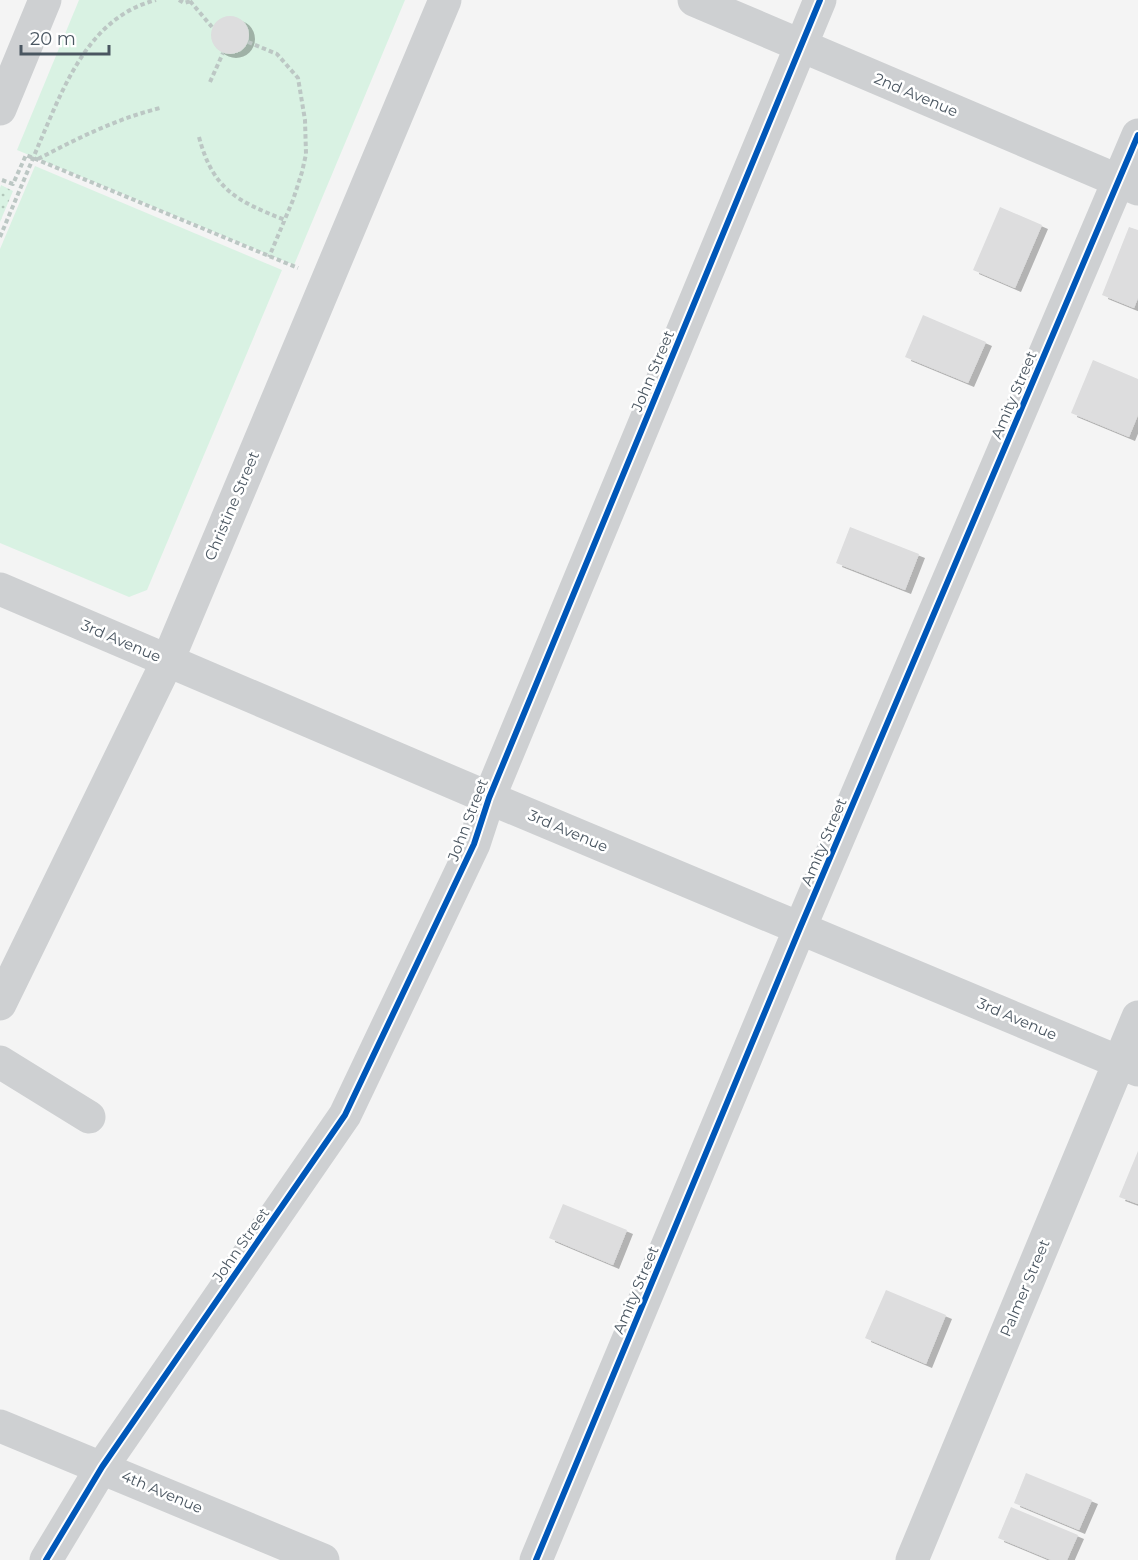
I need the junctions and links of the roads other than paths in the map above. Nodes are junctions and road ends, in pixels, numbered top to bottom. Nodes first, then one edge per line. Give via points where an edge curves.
1 (45, 0) edge
2 (445, 0) edge
3 (694, 0) edge
4 (820, 0) edge
5 (801, 46) junction
6 (0, 109) edge
7 (1138, 135) edge
8 (1128, 184) edge
9 (0, 589) edge
10 (168, 660) junction
11 (489, 798) junction
12 (800, 928) junction
13 (0, 1004) edge
14 (1138, 1017) edge
15 (0, 1062) edge
16 (1128, 1066) edge
17 (89, 1117) dead end
18 (0, 1425) edge
19 (102, 1467) junction
20 (46, 1560) edge
21 (323, 1560) edge
22 (536, 1560) edge
23 (912, 1560) edge

1 - 6 street
2 - 10 street, Christine Street
3 - 5 street, 2nd Avenue
4 - 5 street, John Street
5 - 8 street, 2nd Avenue
5 - 11 street, John Street
7 - 8 street, Amity Street
8 - 12 street, Amity Street
9 - 10 street, 3rd Avenue
10 - 11 street, 3rd Avenue
10 - 13 street, Christine Street
11 - 12 street, 3rd Avenue
11 - 19 street, John Street via 474,844 345,1115
12 - 16 street, 3rd Avenue
12 - 22 street, Amity Street
14 - 16 street, Palmer Street
15 - 17 street
16 - 23 street, Palmer Street
18 - 19 street, 4th Avenue
19 - 20 street, John Street
19 - 21 street, 4th Avenue

